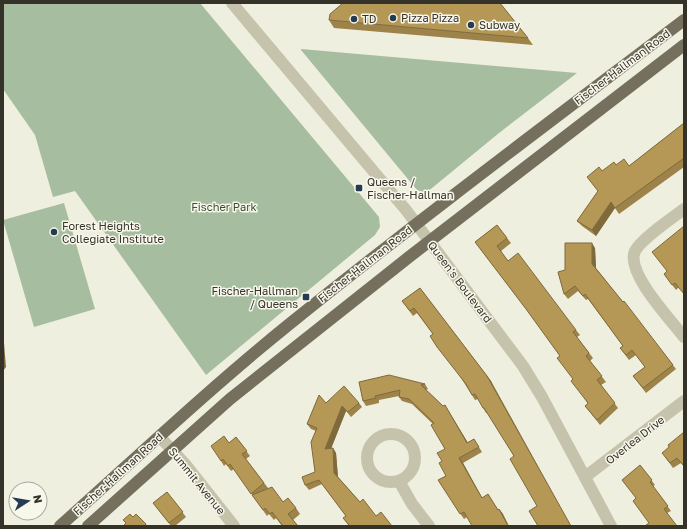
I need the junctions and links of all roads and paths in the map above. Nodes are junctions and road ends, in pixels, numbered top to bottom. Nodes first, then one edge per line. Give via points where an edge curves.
1 (232, 3) edge
2 (684, 20) edge
3 (684, 45) edge
4 (684, 209) edge
5 (416, 224) junction
6 (430, 241) junction
7 (684, 337) edge
8 (684, 401) edge
9 (160, 437) junction
10 (172, 449) junction
11 (585, 477) junction
12 (399, 481) dead end
13 (60, 526) edge
14 (88, 526) edge
15 (234, 526) edge
16 (429, 526) edge
17 (611, 526) edge

1 - 5 street, Queen's Boulevard
2 - 5 main road, Fischer-Hallman Road
3 - 6 main road, Fischer-Hallman Road
4 - 7 street via 640,243 634,252 633,260 639,278
5 - 6 street, Queen's Boulevard
5 - 9 main road, Fischer-Hallman Road via 287,326
6 - 10 main road, Fischer-Hallman Road via 230,399
6 - 11 street, Queen's Boulevard via 523,366
8 - 11 street, Overlea Drive
9 - 10 street, Summit Avenue
9 - 13 main road, Fischer-Hallman Road
10 - 14 main road, Fischer-Hallman Road
10 - 15 street, Summit Avenue
11 - 17 street, Queen's Boulevard
12 - 16 street

